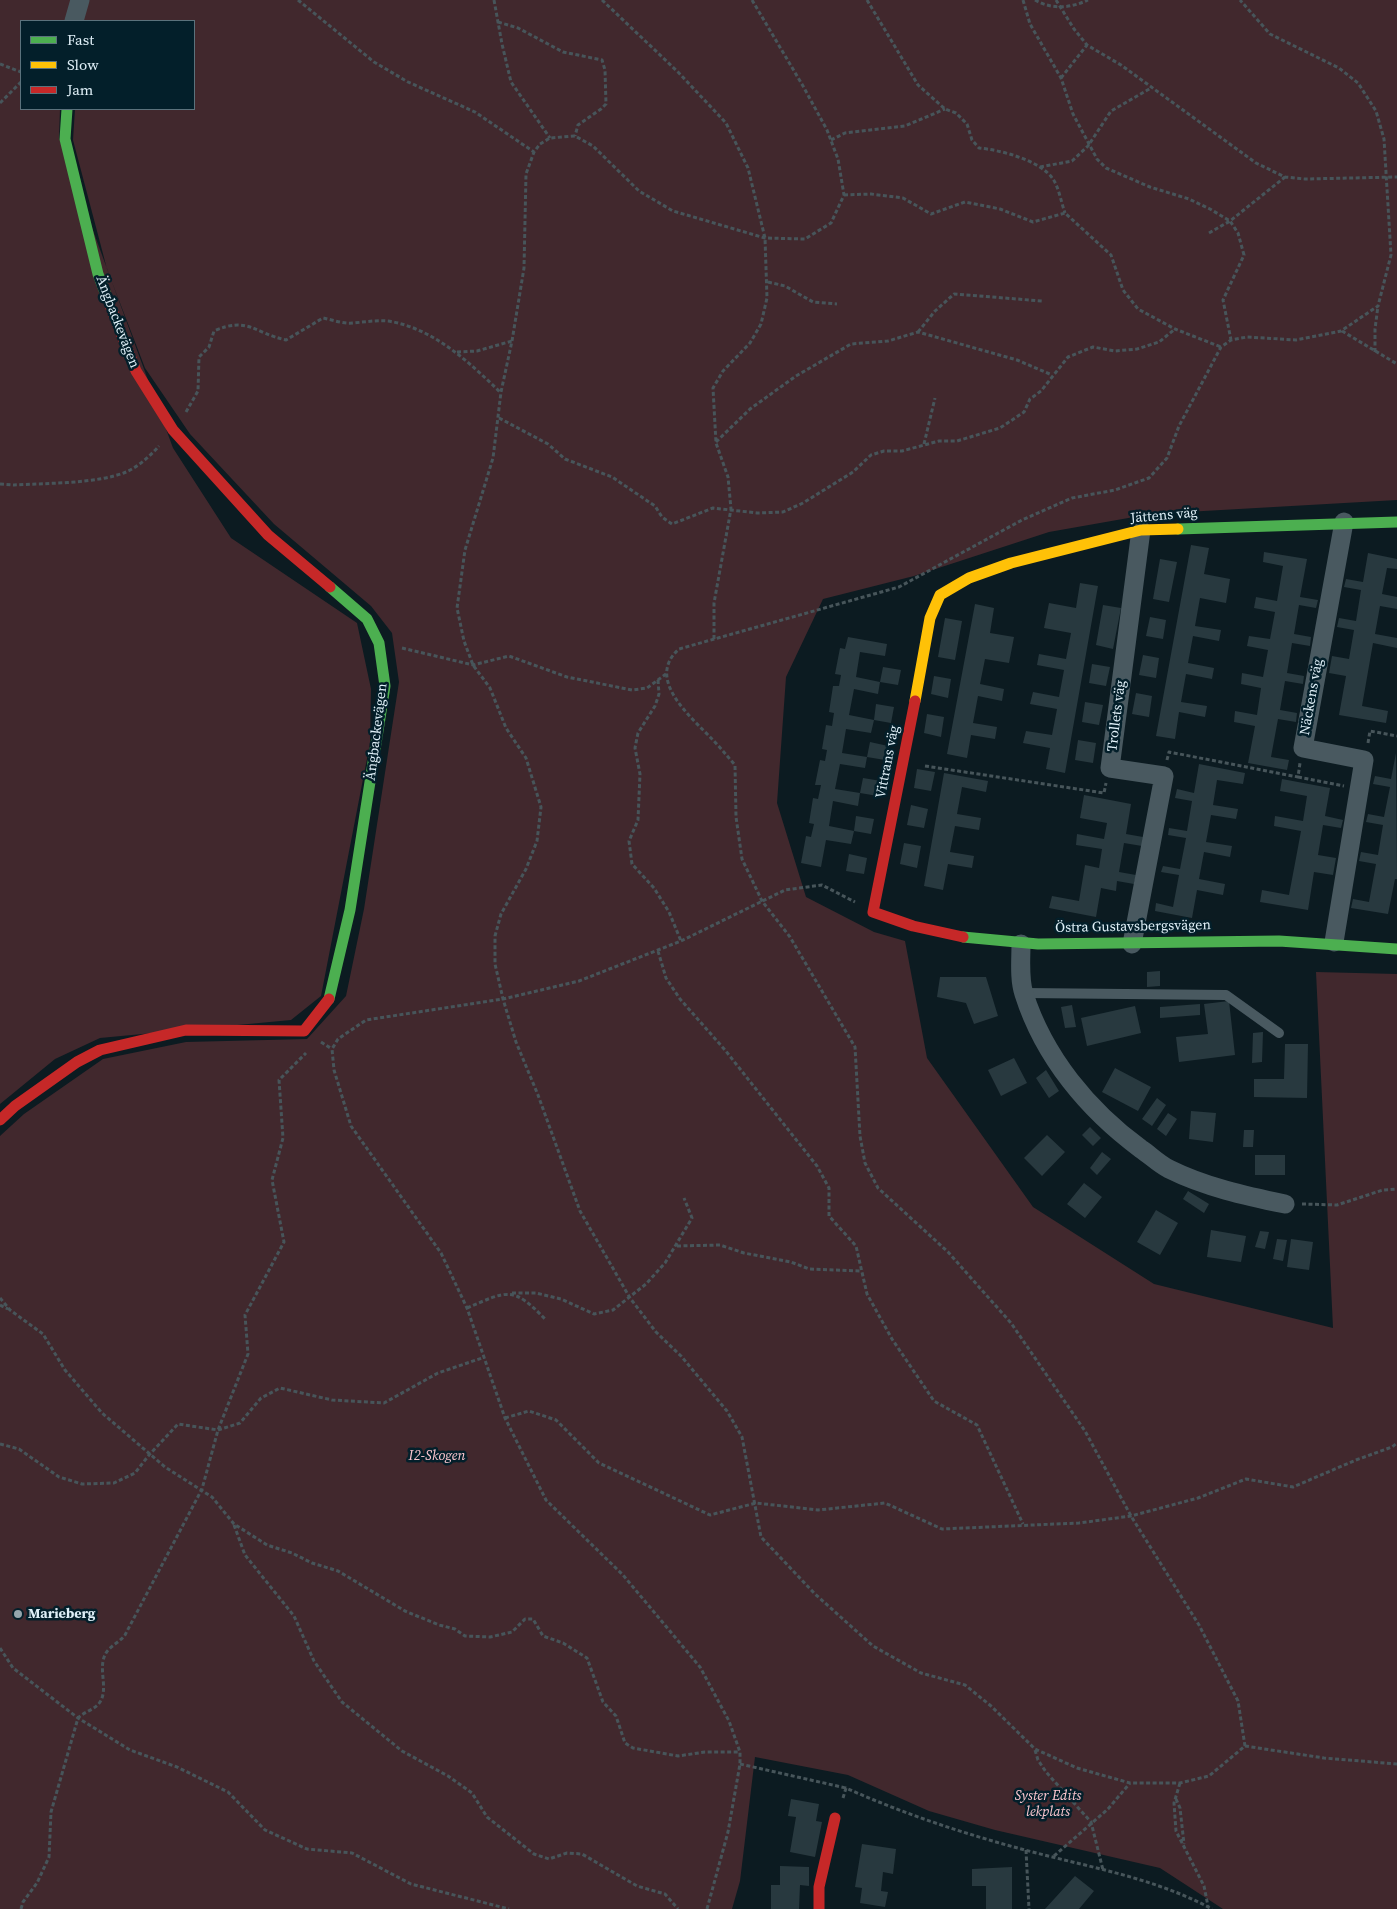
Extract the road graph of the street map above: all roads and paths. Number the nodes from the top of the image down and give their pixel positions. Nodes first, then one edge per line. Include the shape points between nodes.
1 (80, 0) edge
2 (298, 0) edge
3 (494, 0) edge
4 (602, 0) edge
5 (752, 0) edge
6 (867, 0) edge
7 (1023, 0) edge
8 (1035, 0) edge
9 (1056, 0) edge
10 (1088, 0) edge
11 (1240, 0) edge
12 (1060, 8) junction
13 (74, 20) edge
14 (498, 22) junction
15 (1087, 45) junction
16 (0, 64) edge
17 (20, 72) edge
18 (1061, 78) junction
19 (20, 83) edge
20 (1151, 88) junction
21 (0, 103) edge
22 (945, 109) junction
23 (67, 110) edge
24 (575, 136) junction
25 (550, 138) junction
26 (831, 141) junction
27 (1088, 146) junction
28 (534, 152) junction
29 (1040, 167) junction
30 (1285, 177) junction
31 (1387, 177) junction
32 (1397, 177) edge
33 (844, 194) junction
34 (1065, 213) junction
35 (1230, 221) junction
36 (1210, 233) dead end
37 (765, 238) junction
38 (768, 282) junction
39 (1042, 301) dead end
40 (836, 304) dead end
41 (1378, 306) junction
42 (1176, 329) junction
43 (1342, 331) junction
44 (918, 332) junction
45 (1231, 340) junction
46 (512, 341) junction
47 (1221, 347) junction
48 (457, 352) junction
49 (1375, 353) junction
50 (1397, 364) edge
51 (1052, 376) junction
52 (501, 392) junction
53 (935, 398) dead end
54 (499, 418) junction
55 (173, 430) junction
56 (716, 442) junction
57 (924, 444) junction
58 (0, 484) edge
59 (731, 509) junction
60 (1344, 522) junction
61 (1397, 522) edge
62 (1141, 530) junction
63 (930, 618) joint
64 (714, 640) junction
65 (379, 643) junction
66 (473, 665) junction
67 (666, 674) junction
68 (658, 680) junction
69 (1397, 736) edge
70 (1303, 748) junction
71 (1364, 760) junction
72 (904, 762) junction
73 (1110, 768) junction
74 (1164, 776) junction
75 (1298, 777) junction
76 (1360, 789) junction
77 (762, 900) junction
78 (873, 912) junction
79 (681, 941) junction
80 (1334, 942) junction
81 (1021, 944) junction
82 (1132, 944) junction
83 (1397, 949) edge
84 (658, 951) junction
85 (1024, 993) junction
86 (503, 999) junction
87 (1279, 1033) dead end
88 (319, 1040) dead end
89 (312, 1047) dead end
90 (332, 1049) junction
91 (0, 1120) edge
92 (1397, 1189) edge
93 (684, 1198) dead end
94 (1285, 1204) joint
95 (677, 1246) junction
96 (861, 1271) junction
97 (512, 1293) junction
98 (0, 1298) edge
99 (630, 1298) junction
100 (0, 1305) edge
101 (466, 1308) junction
102 (10, 1310) junction
103 (546, 1320) dead end
104 (485, 1357) junction
105 (505, 1418) junction
106 (218, 1430) junction
107 (1397, 1443) edge
108 (0, 1444) edge
109 (149, 1455) junction
110 (202, 1489) junction
111 (756, 1503) junction
112 (1131, 1516) junction
113 (234, 1524) junction
114 (1023, 1524) junction
115 (0, 1648) edge
116 (78, 1718) junction
117 (1245, 1746) junction
118 (1035, 1749) junction
119 (740, 1752) junction
120 (740, 1764) junction
121 (1397, 1764) edge
122 (1130, 1783) junction
123 (1180, 1783) junction
124 (846, 1788) junction
125 (1175, 1798) junction
126 (835, 1818) joint
127 (1092, 1822) junction
128 (1184, 1846) junction
129 (1026, 1850) junction
130 (1053, 1856) junction
131 (1103, 1870) junction
132 (1210, 1908) edge
133 (21, 1909) edge
134 (509, 1909) edge
135 (678, 1909) edge
136 (707, 1909) edge
137 (819, 1909) edge
138 (1029, 1909) edge

1 - 13 street
2 - 28 path via 374,62 408,82 475,112
3 - 14 path
4 - 37 path via 726,123 748,168
5 - 26 path
6 - 22 path via 918,85
7 - 18 path via 1030,24
8 - 12 path
9 - 12 path
10 - 12 path
11 - 31 path via 1270,34 1339,68 1358,82 1376,111 1384,139
12 - 15 path
14 - 24 path via 518,28 563,52 602,60 606,104 578,125
14 - 25 path via 511,82
15 - 18 path
15 - 20 path
16 - 17 path
18 - 27 path
19 - 21 path
20 - 27 path via 1111,111
20 - 30 path via 1256,163
22 - 26 path via 905,126 845,132
22 - 29 path via 956,113 967,124 978,148 1014,155
23 - 55 street, Ängbackevägen via 65,139 98,274 136,371
24 - 25 path
24 - 37 path via 593,146 639,191 674,211
25 - 28 path
26 - 33 path via 838,159
27 - 29 path via 1072,161
27 - 35 path via 1096,160 1106,168 1189,199
28 - 46 path via 526,174 524,268
29 - 34 path via 1053,179
30 - 31 path
30 - 35 path
31 - 32 path
31 - 41 path via 1391,255
33 - 34 path via 903,198 931,214 965,202 1000,209 1033,222
33 - 37 path via 831,223 805,240
34 - 42 path via 1111,255 1123,290 1138,309
35 - 36 path
35 - 45 path via 1238,233 1244,255 1223,300
37 - 38 path
38 - 40 path via 785,286 814,302
38 - 56 path via 761,324 750,343 723,371 713,388
39 - 44 path via 954,294 934,311
41 - 43 path
41 - 49 path
42 - 47 path
42 - 51 path via 1159,342 1137,349 1115,351 1093,347 1068,357
43 - 45 path via 1296,340 1247,337
43 - 49 path
44 - 51 path via 1017,360
44 - 56 path via 888,341 851,344 796,376 750,409
45 - 47 path
46 - 48 path via 477,351
46 - 52 path
47 - 64 path via 1179,426 1167,458 1149,478 1115,490 1072,498 1022,520 899,587
48 - 52 path
48 - 55 path via 412,329 388,322 364,320 354,323 323,318 286,340 247,325 230,324 214,331 209,347 199,357 198,391
49 - 50 path
51 - 57 path via 1042,391 1030,400 1024,412 1000,428 957,441
52 - 54 path
53 - 57 path
54 - 59 path via 548,444 565,459 612,477 655,506 672,524 712,508
54 - 66 path via 493,458 465,550 457,608
55 - 58 path via 150,456 126,472 102,478
55 - 65 street, Ängbackevägen via 268,535 367,619
56 - 59 path via 728,477
57 - 59 path via 871,455 853,472 782,512 757,514
59 - 64 path via 714,603
60 - 61 street, Jättens väg
60 - 62 street, Jättens väg
60 - 70 street, Näckens väg
62 - 63 street, Jättens väg via 1012,563 969,578 940,595
62 - 73 street, Trollets väg
63 - 72 street, Vittrans väg
64 - 67 path via 680,649 669,658
65 - 66 path
65 - 91 street, Ängbackevägen via 385,686 350,910 331,996 304,1031 186,1030 100,1050 77,1062
66 - 68 path via 509,656 567,678 632,690 647,688
66 - 86 path via 490,688 506,728 526,758 541,807 537,841 526,869 501,914 495,936 495,964
67 - 68 path
67 - 77 path via 679,706 735,765 736,817 742,859
68 - 79 path via 655,706 638,733 635,748 640,774 638,820 629,842 632,864 670,912
69 - 71 path via 1370,732
70 - 71 street, Näckens väg
70 - 75 path
71 - 76 street
72 - 73 path via 1104,793
72 - 78 street, Vittrans väg
73 - 74 street, Trollets väg
74 - 75 path via 1169,752
74 - 82 street
75 - 76 path
76 - 80 street
77 - 78 path via 785,890 822,885
77 - 79 path
77 - 112 path via 790,937 855,1047 860,1136 866,1163 878,1188 948,1252 1011,1323 1085,1431
78 - 81 street, Östra Gustavsbergsvägen via 903,925
79 - 84 path
80 - 82 street, Östra Gustavsbergsvägen via 1210,940
80 - 83 street, Östra Gustavsbergsvägen
81 - 82 street, Östra Gustavsbergsvägen
81 - 85 street
84 - 86 path via 579,981
84 - 96 path via 666,978 680,999 726,1050 817,1166 829,1188 829,1216 856,1246
85 - 87 lane via 1229,996
85 - 94 street via 1038,1030 1059,1066 1086,1102 1129,1140 1168,1168 1228,1191
86 - 90 path via 366,1020 338,1040
86 - 99 path via 580,1211
88 - 90 path
89 - 106 path via 279,1080 282,1138 272,1180 284,1242 245,1315 248,1354
90 - 101 path via 334,1070 351,1126 441,1253
92 - 94 path via 1383,1190 1337,1205
93 - 95 path via 692,1218
95 - 96 path via 720,1245 809,1269
95 - 99 path
96 - 114 path via 868,1294 888,1332 934,1401 977,1425
97 - 99 path via 536,1292 594,1314 613,1310
97 - 101 path via 496,1295
97 - 103 path via 528,1302
98 - 102 path
99 - 111 path via 656,1332 727,1410 742,1437
100 - 102 path
101 - 104 path
102 - 109 path via 43,1334 65,1370 102,1413
104 - 105 path
104 - 106 path via 438,1374 384,1403 332,1400 280,1388 260,1398 240,1423
105 - 111 path via 529,1411 556,1420 599,1464 710,1516
105 - 119 path via 546,1500 623,1574 700,1667 729,1720
106 - 109 path via 178,1424
106 - 110 path
107 - 112 path via 1293,1487 1246,1479 1198,1498
108 - 109 path via 18,1449 59,1477 82,1484 114,1483 135,1473
109 - 110 path
110 - 113 path
110 - 116 path via 125,1635 106,1651 101,1701 96,1708
111 - 114 path via 818,1510 885,1503 942,1529
111 - 118 path via 761,1537 815,1594 866,1640 921,1673 965,1686 991,1706
112 - 114 path via 1079,1523
112 - 117 path via 1199,1625 1238,1701
113 - 119 path via 267,1546 338,1571 405,1611 455,1629 465,1636 490,1638 512,1632 525,1619 533,1619 543,1636 563,1643 587,1658 604,1702 616,1716 625,1743 632,1748 678,1756
113 - 135 path via 245,1555 294,1616 314,1661 342,1702 402,1751 472,1793 487,1817 534,1854 549,1859 566,1853 582,1854 638,1886 665,1894
115 - 116 path via 13,1668
116 - 133 path via 51,1812 49,1857
116 - 134 path via 130,1750 177,1767 228,1792 265,1830 307,1849 352,1854 411,1884
117 - 121 path via 1324,1758
117 - 123 path via 1209,1776
118 - 122 path via 1077,1768
118 - 127 path via 1038,1760 1051,1778
119 - 120 path
120 - 124 path
120 - 136 path via 728,1832
122 - 123 path
122 - 127 path
123 - 125 path
124 - 126 path
124 - 129 path via 892,1808
125 - 128 path via 1180,1808
125 - 128 path via 1176,1831
126 - 137 street via 819,1888
127 - 130 path
127 - 131 path
128 - 132 path via 1204,1886
129 - 130 path
129 - 138 path
130 - 131 path
131 - 132 path via 1150,1882

